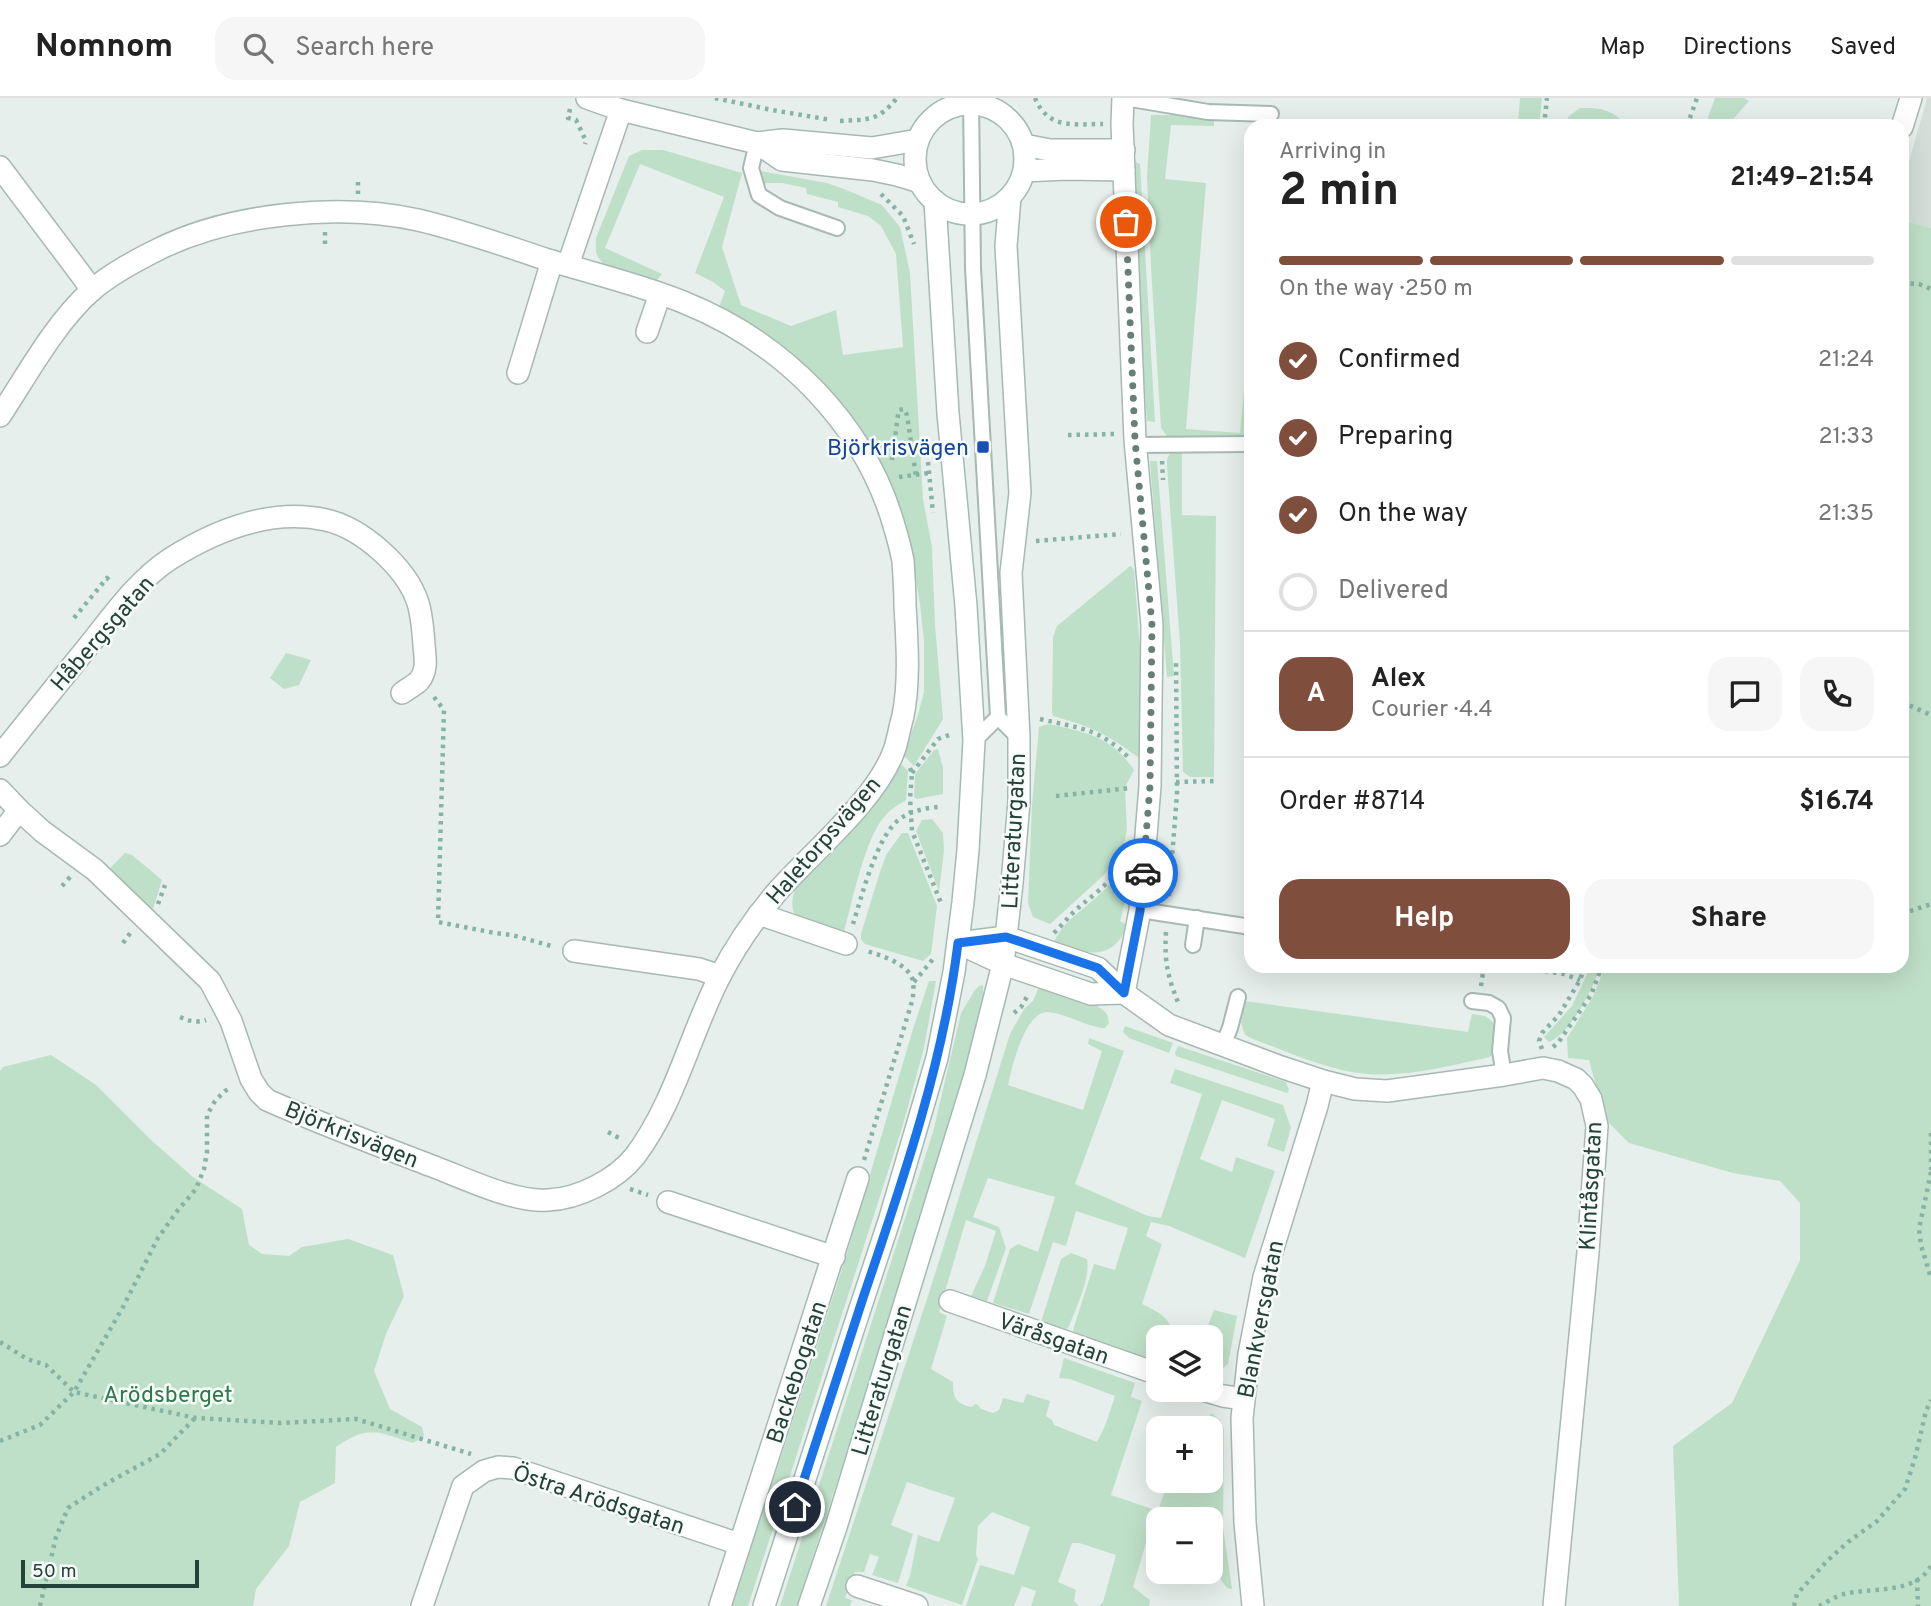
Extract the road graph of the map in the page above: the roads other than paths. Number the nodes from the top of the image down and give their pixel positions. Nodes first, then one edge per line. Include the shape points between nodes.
1 (587, 98) edge
2 (1007, 98) edge
3 (1124, 98) edge
4 (1911, 98) edge
5 (971, 101) edge
6 (934, 108) edge
7 (621, 110) junction
8 (1271, 114) dead end
9 (1904, 119) edge
10 (1009, 120) junction
11 (918, 140) junction
12 (757, 143) junction
13 (1024, 145) junction
14 (1124, 160) junction
15 (0, 167) edge
16 (1024, 171) junction
17 (920, 182) junction
18 (1010, 197) junction
19 (935, 201) junction
20 (972, 214) junction
21 (837, 228) dead end
22 (560, 263) junction
23 (91, 291) junction
24 (660, 294) junction
25 (646, 332) dead end
26 (518, 373) dead end
27 (0, 416) edge
28 (1135, 439) junction
29 (1244, 444) edge
30 (411, 687) road end
31 (998, 717) junction
32 (1019, 738) junction
33 (974, 741) junction
34 (0, 756) edge
35 (0, 790) edge
36 (19, 810) junction
37 (0, 835) edge
38 (1140, 911) junction
39 (759, 914) junction
40 (1197, 918) junction
41 (1244, 926) edge
42 (1006, 937) junction
43 (958, 943) junction
44 (846, 944) road end
45 (1193, 945) dead end
46 (574, 951) dead end
47 (1003, 964) junction
48 (720, 976) junction
49 (1124, 993) junction
50 (1238, 998) dead end
51 (1472, 1001) dead end
52 (1223, 1045) junction
53 (1504, 1075) junction
54 (1323, 1081) junction
55 (858, 1178) road end
56 (668, 1202) dead end
57 (834, 1257) junction
58 (950, 1301) dead end
59 (1146, 1370) edge
60 (1223, 1396) edge
61 (1244, 1399) junction
62 (739, 1545) junction
63 (857, 1586) dead end
64 (422, 1606) edge
65 (720, 1606) edge
66 (764, 1606) edge
67 (809, 1606) edge
68 (917, 1606) edge
69 (1253, 1606) edge
70 (1554, 1606) edge

1 - 7 street
2 - 10 street
3 - 8 lane via 1208,112
3 - 14 street
4 - 9 street
5 - 6 street
5 - 10 street
5 - 20 lane
6 - 11 street
7 - 12 street
7 - 22 street
10 - 13 street
11 - 12 street via 872,148 783,140
11 - 17 street via 915,161
12 - 17 street via 782,160 873,170
12 - 21 lane via 751,168 759,195 779,208
13 - 14 street
13 - 16 street, Litteraturgatan
14 - 16 street
14 - 28 street
15 - 23 street
16 - 18 street, Litteraturgatan
17 - 19 street
18 - 20 street via 992,209
18 - 32 street, Litteraturgatan via 1006,246 1020,493 1011,573
19 - 20 street via 950,210
19 - 33 street, Litteraturgatan
20 - 31 lane
22 - 23 street, Haletorpsvägen via 410,218 292,214 238,222 179,240
22 - 24 street, Haletorpsvägen
22 - 26 street
23 - 27 street, Haletorpsvägen via 62,323
24 - 25 street
24 - 39 street, Haletorpsvägen via 761,344 825,400 875,476 902,557 908,664 905,708 894,753 873,788
28 - 29 lane
28 - 38 street via 1152,625 1150,786
30 - 34 street, Håbergsgatan via 426,668 423,629 418,601 401,572 350,528 298,516 264,520 213,536 147,577
31 - 32 lane
31 - 33 lane
32 - 42 street, Litteraturgatan
33 - 43 street, Litteraturgatan
35 - 36 street, Björkrisvägen
36 - 37 street
36 - 48 street, Björkrisvägen via 95,870 210,981 231,1021 251,1079 267,1100 497,1191 554,1200 597,1186 625,1167 676,1081
38 - 40 lane
38 - 49 street
39 - 44 street
39 - 48 street, Björkrisvägen
40 - 41 lane
40 - 45 lane
42 - 43 street
42 - 47 street, Litteraturgatan
42 - 49 street, Klintåsgatan via 1098,968
43 - 47 street
43 - 66 street, Litteraturgatan via 934,1071
46 - 48 street
47 - 49 street via 1091,994
47 - 67 street, Litteraturgatan via 968,1100
49 - 52 street, Klintåsgatan via 1169,1025
50 - 52 lane
51 - 53 lane via 1489,1003 1503,1018 1500,1051
52 - 54 street, Klintåsgatan
53 - 54 street, Klintåsgatan via 1387,1091
53 - 70 street, Klintåsgatan via 1543,1068 1576,1079 1591,1099 1597,1126
54 - 61 street, Blankversgatan via 1264,1277
55 - 57 street, Backebogatan
56 - 57 street
57 - 62 street, Backebogatan
58 - 59 street, Väråsgatan
60 - 61 street
61 - 69 street, Blankversgatan via 1245,1523
62 - 64 street, Östra Arödsgatan via 513,1468 498,1467 463,1486
62 - 65 street, Backebogatan
63 - 68 street

